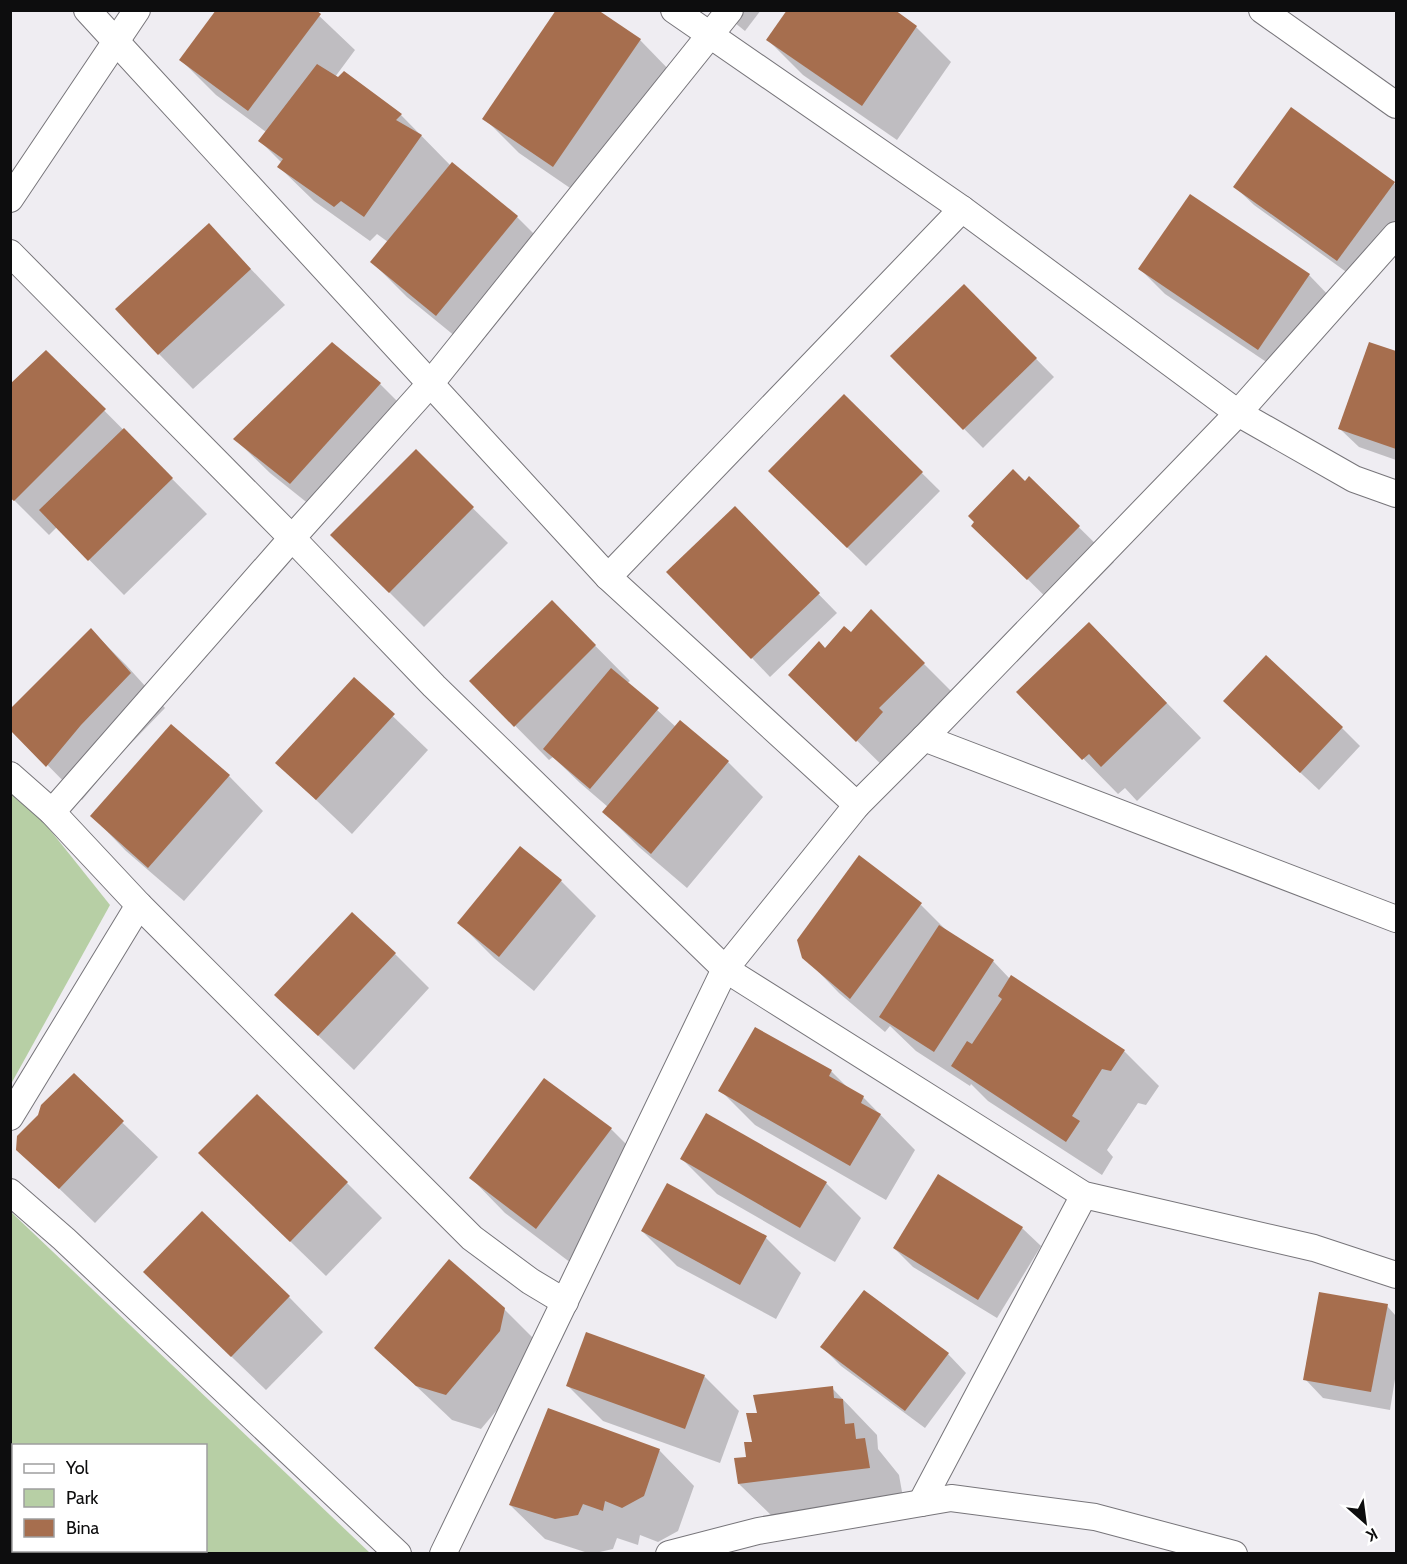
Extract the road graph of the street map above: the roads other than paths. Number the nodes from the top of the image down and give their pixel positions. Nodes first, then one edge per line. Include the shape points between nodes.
1 (87, 10) edge
2 (137, 10) edge
3 (674, 10) edge
4 (730, 10) edge
5 (1262, 10) edge
6 (709, 35) junction
7 (116, 40) junction
8 (1396, 105) edge
9 (10, 199) edge
10 (962, 209) junction
11 (1396, 235) edge
12 (10, 253) edge
13 (429, 384) junction
14 (1238, 413) junction
15 (1396, 494) edge
16 (292, 538) junction
17 (608, 578) junction
18 (924, 738) junction
19 (10, 775) edge
20 (857, 805) junction
21 (52, 812) junction
22 (139, 905) junction
23 (1396, 919) edge
24 (725, 969) junction
25 (10, 1117) edge
26 (10, 1192) edge
27 (1084, 1195) junction
28 (1396, 1275) edge
29 (565, 1302) junction
30 (921, 1503) junction
31 (398, 1554) edge
32 (443, 1554) edge
33 (669, 1554) edge
34 (1234, 1554) edge

1 - 7 street
2 - 7 street
3 - 6 street
4 - 6 street
5 - 8 street
6 - 10 street
6 - 13 street
7 - 9 street
7 - 13 street
10 - 14 street
10 - 17 street
11 - 14 street
12 - 16 street
13 - 16 street
13 - 17 street
14 - 15 street via 1354,479
14 - 18 street
16 - 21 street
16 - 24 street via 434,686
17 - 20 street
18 - 20 street
18 - 23 street
19 - 21 street
20 - 24 street
21 - 22 street
22 - 25 street
22 - 29 street via 472,1238
24 - 27 street
24 - 29 street
26 - 31 street
27 - 28 street via 1314,1248
27 - 30 street
29 - 32 street
30 - 33 street via 758,1531
30 - 34 street via 951,1498 1095,1517

